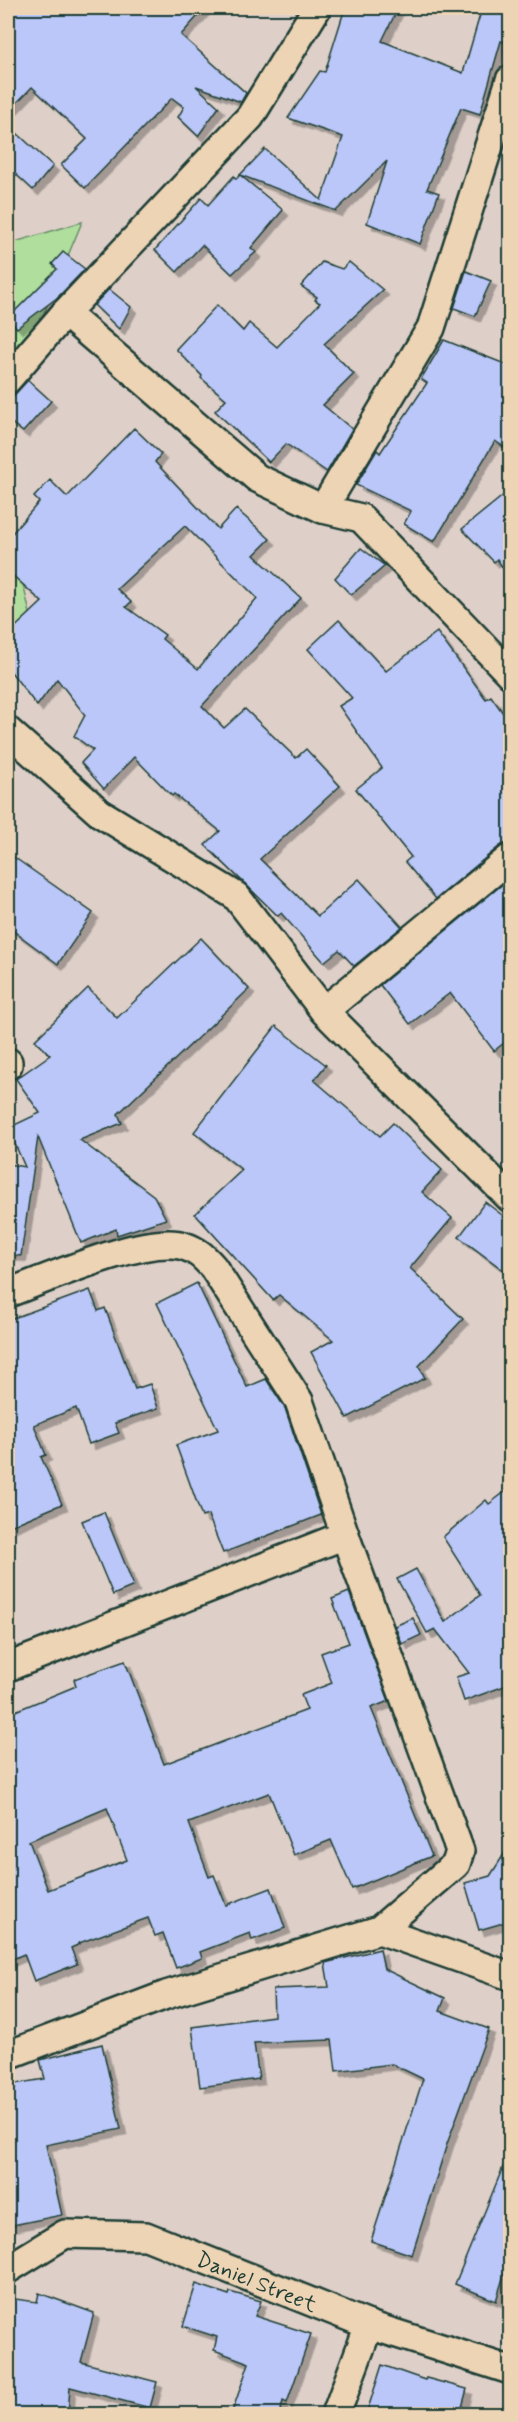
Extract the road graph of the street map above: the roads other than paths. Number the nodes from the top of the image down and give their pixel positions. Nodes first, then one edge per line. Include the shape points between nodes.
1 (317, 8) edge
2 (510, 80) edge
3 (66, 313) junction
4 (8, 379) edge
5 (323, 509) junction
6 (510, 674) edge
7 (8, 731) edge
8 (510, 858) edge
9 (324, 1011) junction
10 (510, 1198) edge
11 (8, 1293) edge
12 (345, 1535) junction
13 (8, 1667) edge
14 (379, 1930) junction
15 (510, 1976) edge
16 (8, 2055) edge
17 (8, 2269) edge
18 (369, 2325) junction
19 (510, 2370) edge
20 (336, 2415) edge

1 - 3 street via 250,117
2 - 5 street via 431,328
3 - 4 street
3 - 5 street via 257,478
5 - 6 street via 361,518
7 - 9 street via 100,813 236,896
8 - 9 street
9 - 10 street
11 - 12 street via 93,1262 159,1244 182,1245 199,1252 213,1267 299,1401
12 - 13 street
12 - 14 street via 460,1851 456,1864
14 - 15 street
14 - 16 street via 166,1995
17 - 18 street, Daniel Street via 65,2234 146,2236
18 - 19 street, Daniel Street
18 - 20 street

